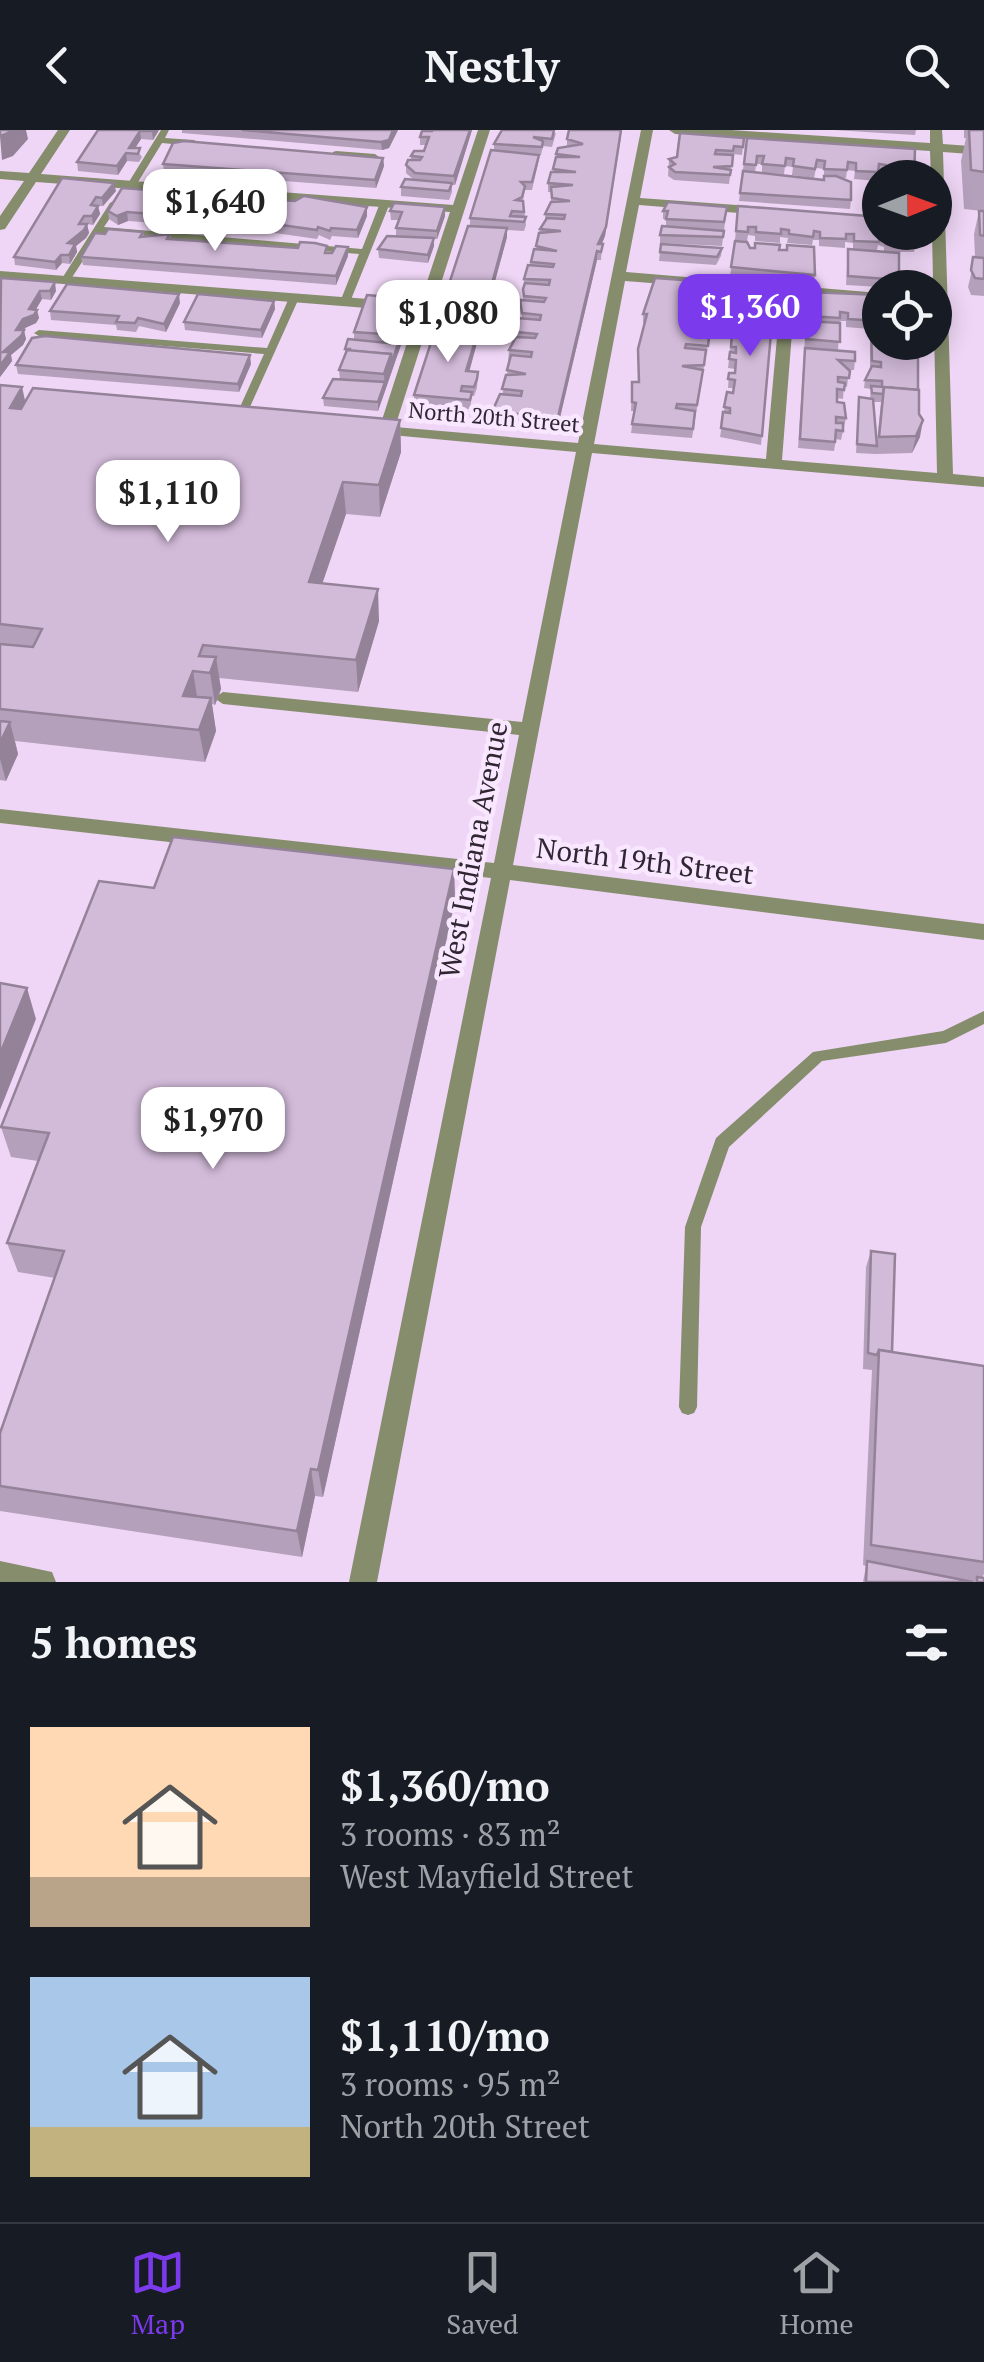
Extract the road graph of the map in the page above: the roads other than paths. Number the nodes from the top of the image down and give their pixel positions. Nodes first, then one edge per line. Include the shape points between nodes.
1 (64, 130) edge
2 (165, 130) edge
3 (484, 130) edge
4 (647, 130) edge
5 (675, 130) edge
6 (936, 130) edge
7 (158, 140) junction
8 (198, 144) edge
9 (936, 148) junction
10 (984, 151) edge
11 (316, 152) edge
12 (375, 157) edge
13 (936, 160) edge
14 (0, 175) edge
15 (32, 177) junction
16 (128, 184) junction
17 (632, 201) junction
18 (386, 204) junction
19 (459, 209) junction
20 (785, 212) edge
21 (0, 226) edge
22 (101, 230) junction
23 (366, 252) junction
24 (0, 275) edge
25 (618, 276) junction
26 (66, 280) junction
27 (788, 289) junction
28 (862, 295) edge
29 (294, 298) junction
30 (345, 302) junction
31 (426, 308) junction
32 (39, 333) edge
33 (270, 351) junction
34 (940, 360) edge
35 (222, 417) edge
36 (240, 418) junction
37 (258, 420) edge
38 (350, 428) edge
39 (386, 430) junction
40 (584, 447) junction
41 (774, 463) junction
42 (945, 478) junction
43 (984, 482) edge
44 (223, 698) dead end
45 (528, 729) junction
46 (0, 816) edge
47 (498, 871) junction
48 (984, 932) edge
49 (984, 1017) edge
50 (688, 1407) dead end
51 (0, 1575) edge
52 (42, 1582) edge
53 (363, 1582) edge

1 - 15 street
2 - 7 lane
3 - 19 street
4 - 17 street, West Indiana Avenue
5 - 9 street
6 - 9 street
7 - 8 lane
7 - 16 lane
9 - 10 street
9 - 13 street
11 - 12 lane
14 - 15 street
15 - 16 street
15 - 21 street
16 - 18 street
16 - 22 lane
17 - 20 street
17 - 25 street, West Indiana Avenue
18 - 19 street
18 - 23 lane
19 - 31 street
22 - 23 lane
22 - 26 lane
23 - 30 lane
24 - 26 street
25 - 27 street
25 - 40 street, West Indiana Avenue
26 - 29 street
27 - 28 street
27 - 41 street
29 - 30 street
29 - 33 lane
30 - 31 street
31 - 39 street
32 - 33 lane
33 - 36 lane
34 - 42 street
35 - 36 street
36 - 37 street
38 - 39 street, North 20th Street
39 - 40 street, North 20th Street
40 - 41 street, North 20th Street
40 - 45 street, West Indiana Avenue
41 - 42 street, North 20th Street
42 - 43 street, North 20th Street
44 - 45 street
45 - 47 street, West Indiana Avenue
46 - 47 street, North 19th Street
47 - 48 street, North 19th Street
47 - 53 street, West Indiana Avenue
49 - 50 lane via 946,1037 818,1056 722,1143 693,1226
51 - 52 street

